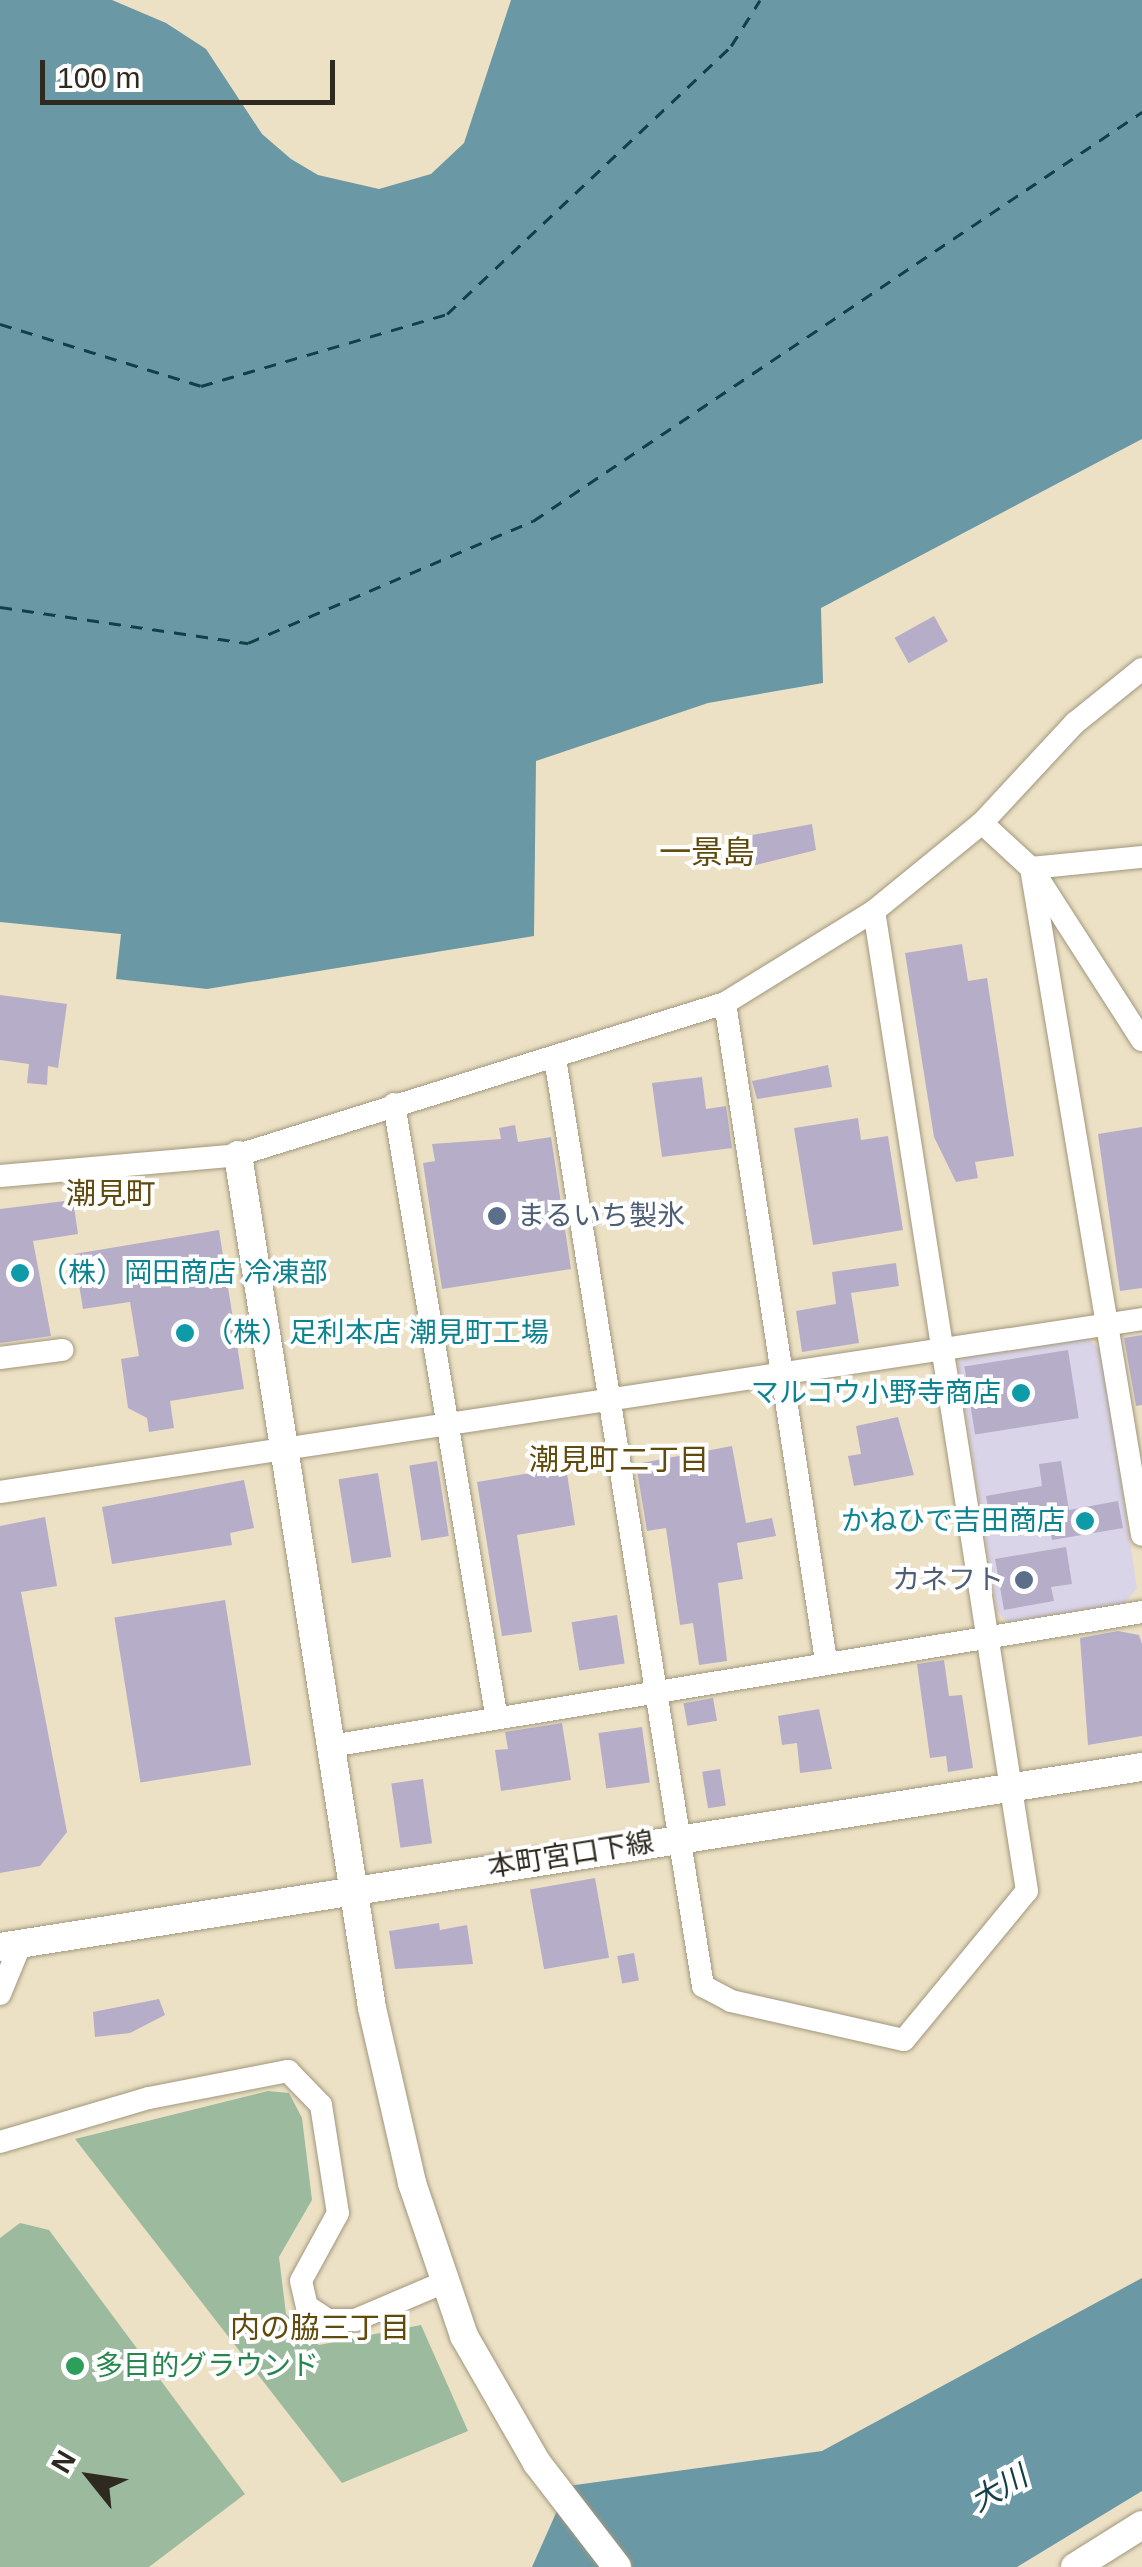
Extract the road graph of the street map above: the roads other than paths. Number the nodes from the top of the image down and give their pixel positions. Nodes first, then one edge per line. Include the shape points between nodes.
1 (1142, 669) edge
2 (982, 822) junction
3 (1142, 857) edge
4 (1031, 868) junction
5 (874, 911) junction
6 (725, 1002) junction
7 (1142, 1040) edge
8 (555, 1058) junction
9 (394, 1104) junction
10 (238, 1155) junction
11 (0, 1176) edge
12 (1142, 1318) edge
13 (1107, 1326) junction
14 (942, 1349) junction
15 (62, 1350) dead end
16 (0, 1358) edge
17 (784, 1373) junction
18 (614, 1400) junction
19 (452, 1424) junction
20 (285, 1454) junction
21 (0, 1492) edge
22 (1142, 1535) edge
23 (1142, 1612) edge
24 (987, 1637) junction
25 (826, 1661) junction
26 (657, 1688) junction
27 (496, 1714) junction
28 (332, 1746) junction
29 (1142, 1767) edge
30 (1012, 1792) junction
31 (680, 1838) junction
32 (355, 1890) junction
33 (11, 1945) edge
34 (0, 1994) edge
35 (0, 2142) edge
36 (447, 2280) junction
37 (1142, 2525) edge
38 (617, 2567) edge
39 (1075, 2567) edge

1 - 2 street via 1074,724
2 - 4 street
2 - 5 street
3 - 4 street
4 - 7 street
4 - 13 street
5 - 6 street
5 - 14 street
6 - 8 street
6 - 17 street
8 - 9 street
8 - 18 street
9 - 10 street
9 - 19 street
10 - 11 street
10 - 20 street
12 - 13 street
13 - 14 street
13 - 22 street
14 - 17 street
14 - 24 street
15 - 16 street
17 - 18 street
17 - 25 street
18 - 19 street
18 - 26 street
19 - 20 street
19 - 27 street
20 - 21 street
20 - 28 street
23 - 24 street
24 - 25 street
24 - 30 street
25 - 26 street
26 - 27 street
26 - 31 street
27 - 28 street
28 - 32 street
29 - 30 street, 本町宮口下線
30 - 31 street, 本町宮口下線
30 - 31 street via 1027,1891 904,2040 730,2001 702,1986
31 - 32 street, 本町宮口下線
32 - 33 street, 本町宮口下線
32 - 36 street via 412,2183
33 - 34 street
35 - 36 street via 149,2098 288,2071 321,2105 338,2213 301,2281 307,2306 328,2320 355,2320
36 - 38 street via 464,2336 538,2463
37 - 39 street

